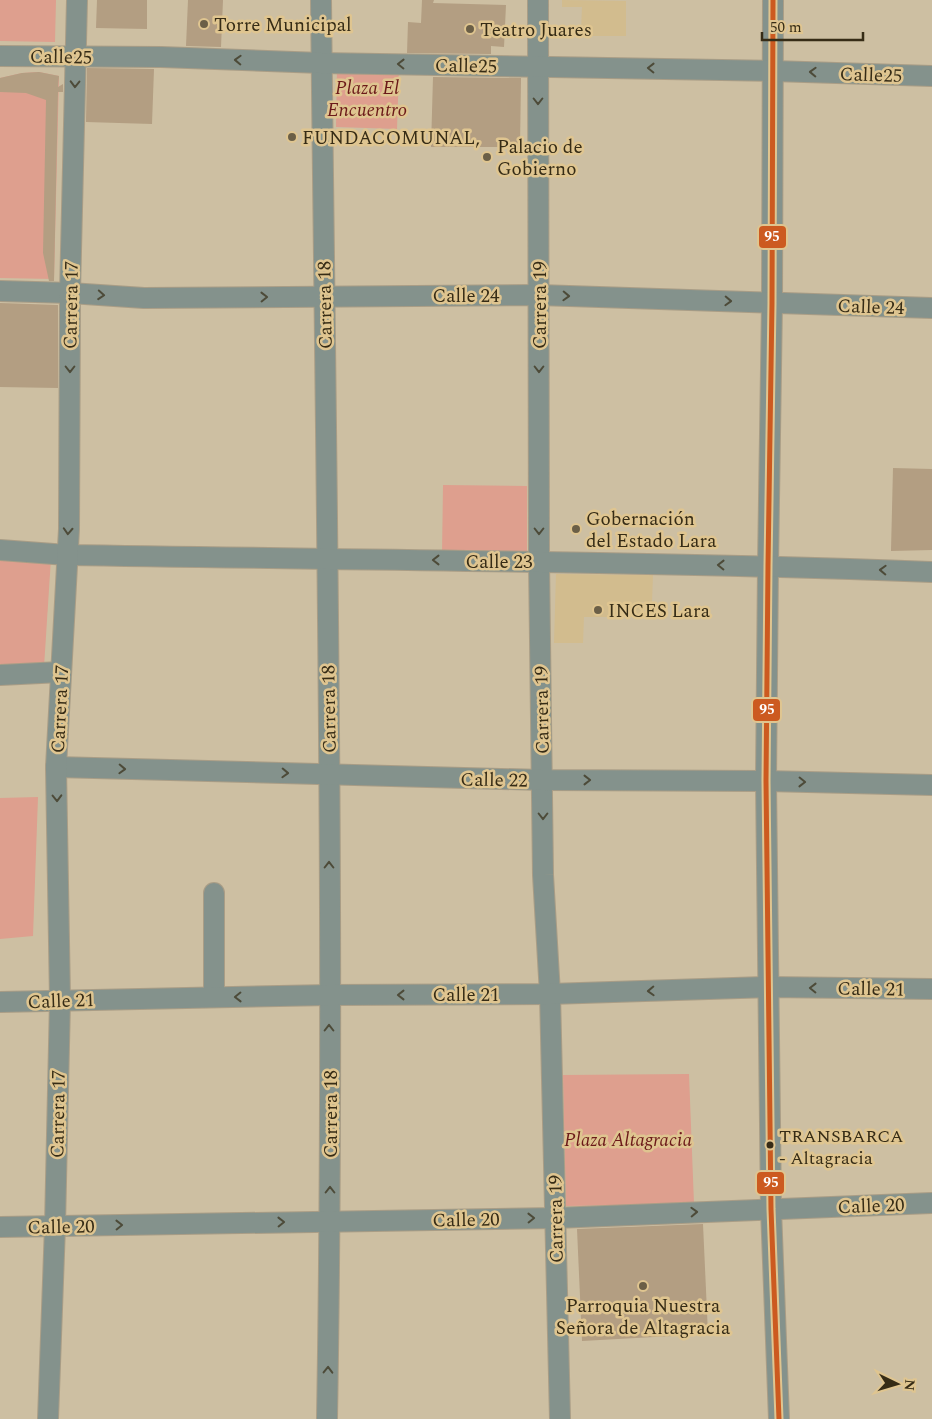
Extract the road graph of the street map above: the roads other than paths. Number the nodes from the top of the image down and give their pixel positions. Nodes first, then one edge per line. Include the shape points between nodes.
1 (77, 0) edge
2 (321, 0) edge
3 (538, 0) edge
4 (773, 0) edge
5 (0, 56) edge
6 (76, 56) junction
7 (321, 63) junction
8 (537, 66) junction
9 (773, 71) junction
10 (932, 76) edge
11 (0, 291) edge
12 (70, 293) junction
13 (539, 295) junction
14 (324, 296) junction
15 (772, 303) junction
16 (932, 308) edge
17 (0, 550) edge
18 (67, 555) junction
19 (327, 559) junction
20 (539, 561) junction
21 (768, 566) junction
22 (932, 572) edge
23 (61, 672) junction
24 (0, 675) edge
25 (56, 767) junction
26 (329, 775) junction
27 (542, 780) junction
28 (766, 781) junction
29 (932, 785) edge
30 (214, 892) dead end
31 (768, 987) junction
32 (932, 989) edge
33 (550, 994) junction
34 (329, 995) junction
35 (214, 997) junction
36 (60, 1000) junction
37 (0, 1002) edge
38 (932, 1203) edge
39 (772, 1209) junction
40 (555, 1218) junction
41 (330, 1221) junction
42 (55, 1226) junction
43 (0, 1227) edge
44 (48, 1419) edge
45 (327, 1419) edge
46 (560, 1419) edge
47 (779, 1419) edge

1 - 6 street, Carrera 17
2 - 7 street, Carrera 18
3 - 8 street, Carrera 19
4 - 9 street
5 - 6 street, Calle25
7 -> 6 street, Calle25
6 -> 12 street, Carrera 17
8 -> 7 street, Calle25
7 - 14 street, Carrera 18
9 -> 8 street, Calle25
8 -> 13 street, Carrera 19
10 -> 9 street, Calle25
9 - 15 street
11 - 12 street, Calle 24
12 -> 14 street, Calle 24 via 144,298
12 -> 18 street, Carrera 17
13 - 14 street, Calle 24
13 -> 15 street, Calle 24
13 -> 20 street, Carrera 19
14 - 19 street, Carrera 18
15 - 16 street, Calle 24
15 - 21 street
17 - 18 street, Calle 23
18 - 19 street, Calle 23
18 - 23 street, Carrera 17
20 -> 19 street, Calle 23
19 - 26 street, Carrera 18
21 -> 20 street, Calle 23
20 - 27 street, Carrera 19
22 -> 21 street, Calle 23
21 - 28 street
23 - 24 street
23 - 25 street, Carrera 17
25 -> 26 street, Calle 22
25 -> 36 street, Carrera 17
26 - 27 street, Calle 22
34 -> 26 street, Carrera 18
27 -> 28 street, Calle 22
27 -> 33 street, Carrera 19 via 543,875
28 -> 29 street, Calle 22
28 - 31 street
30 - 35 street
32 -> 31 street, Calle 21
31 -> 33 street, Calle 21
31 - 39 street
33 -> 34 street, Calle 21
33 - 40 street, Carrera 19
34 -> 35 street, Calle 21
41 -> 34 street, Carrera 18
35 - 36 street, Calle 21
36 - 37 street, Calle 21
36 - 42 street, Carrera 17
38 - 39 street, Calle 20
40 -> 39 street, Calle 20
39 - 47 street
41 -> 40 street, Calle 20
40 - 46 street, Carrera 19
42 -> 41 street, Calle 20
45 -> 41 street, Carrera 18
42 - 43 street, Calle 20
42 - 44 street, Carrera 17

